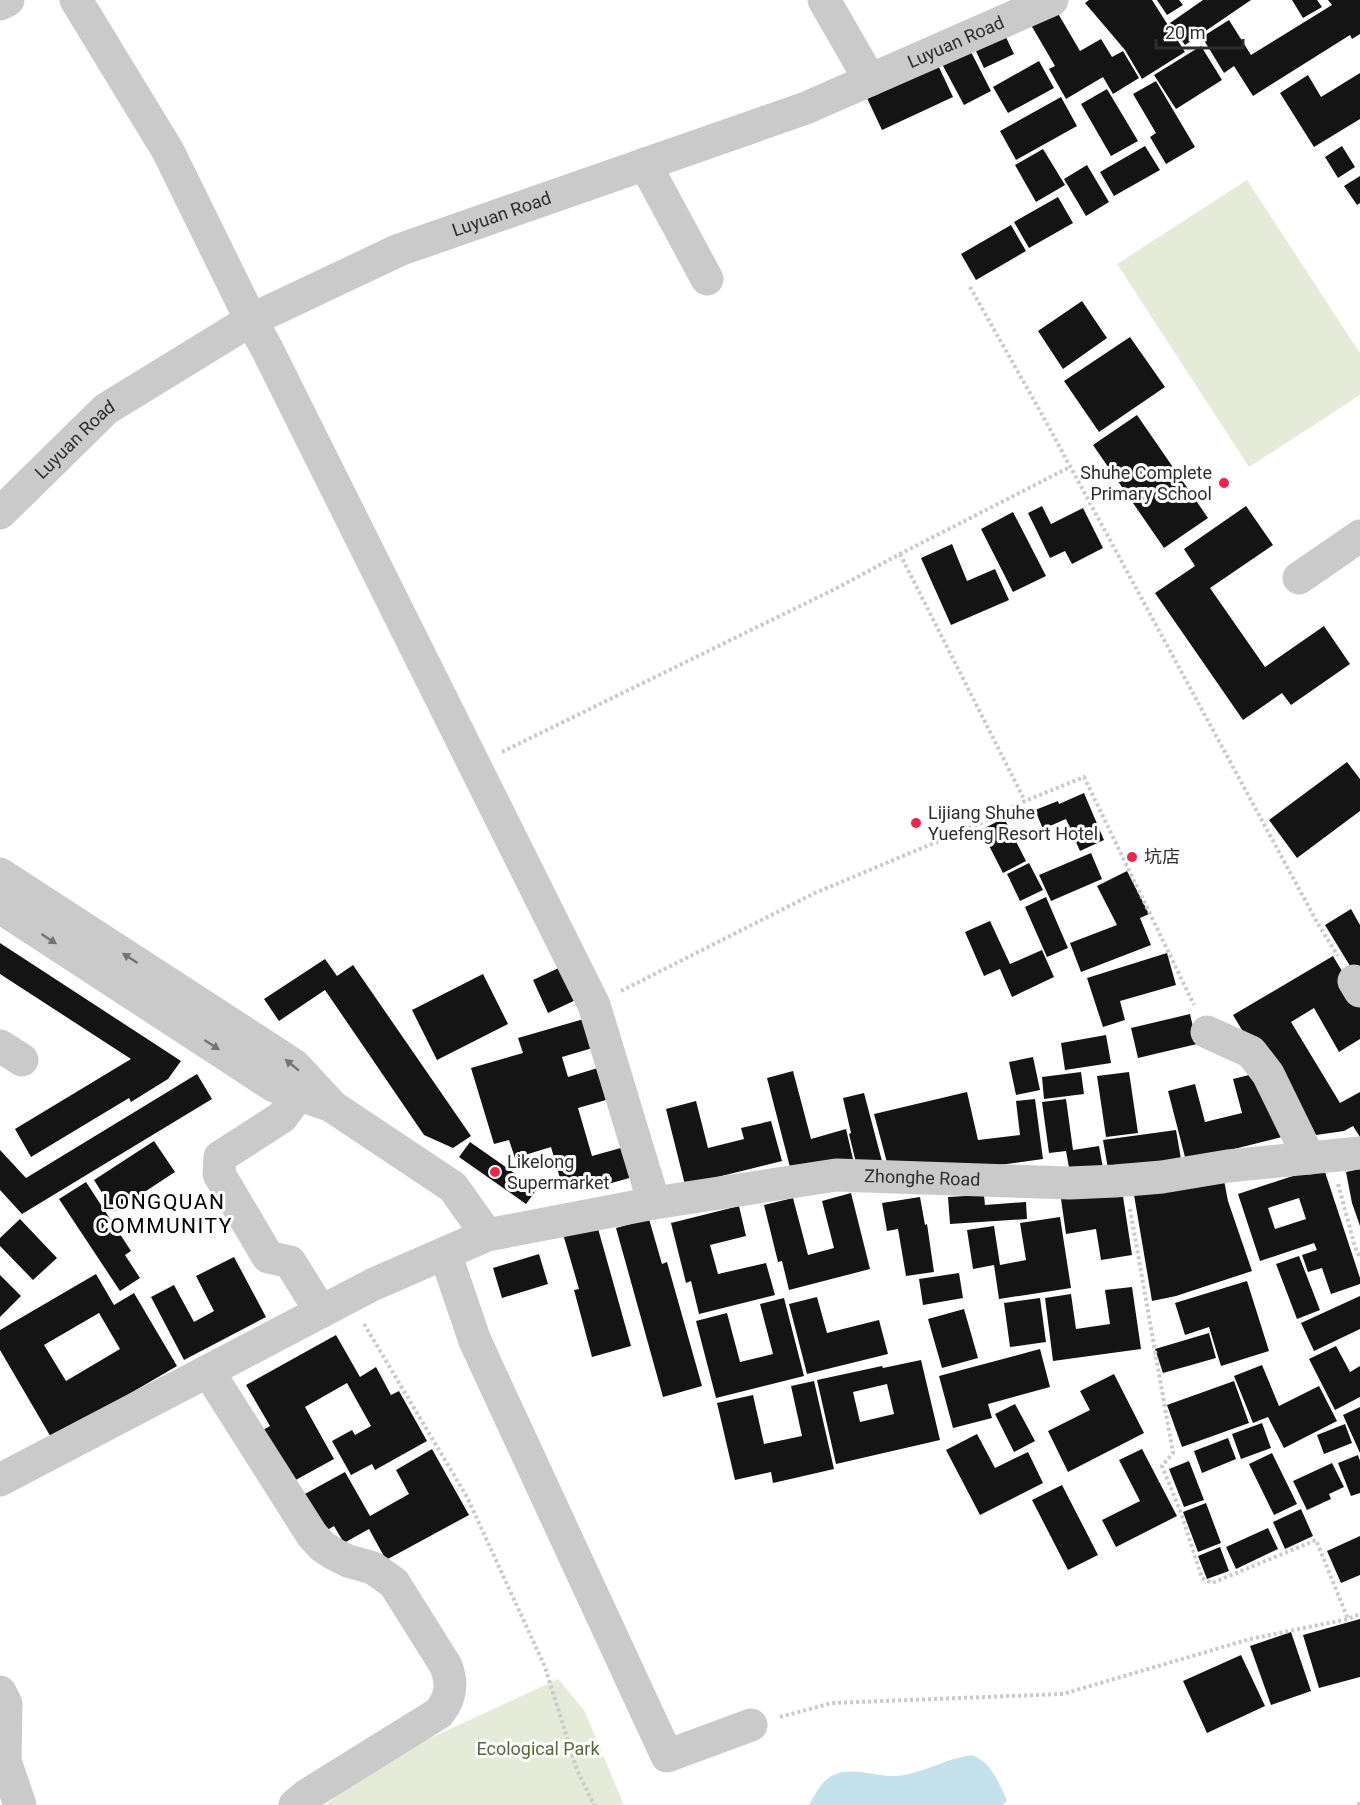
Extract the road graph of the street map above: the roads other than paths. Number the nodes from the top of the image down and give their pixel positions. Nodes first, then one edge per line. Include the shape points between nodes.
1 (8, 0) edge
2 (76, 0) edge
3 (824, 0) edge
4 (1052, 0) edge
5 (0, 4) edge
6 (870, 80) junction
7 (645, 164) junction
8 (707, 279) dead end
9 (250, 320) junction
10 (0, 513) edge
11 (1360, 536) edge
12 (1299, 578) dead end
13 (0, 874) edge
14 (0, 907) edge
15 (1207, 1032) road end
16 (298, 1094) junction
17 (333, 1107) junction
18 (1333, 1156) edge
19 (654, 1203) junction
20 (487, 1235) junction
21 (445, 1253) junction
22 (335, 1305) junction
23 (208, 1371) junction
24 (0, 1480) edge
25 (0, 1692) edge
26 (751, 1725) road end
27 (3, 1727) edge
28 (20, 1805) edge
29 (295, 1805) edge

1 - 5 street
2 - 9 street via 168,152
3 - 6 street
4 - 6 street, Luyuan Road
6 - 7 street, Luyuan Road via 806,108
7 - 8 street
7 - 9 street, Luyuan Road via 399,249
9 - 10 street, Luyuan Road via 105,409
9 - 19 street via 594,1005
11 - 12 street
17 -> 13 street via 294,1065
14 -> 16 street via 274,1086
15 - 18 street via 1251,1052
16 - 17 street
16 - 22 street via 282,1117 220,1157 219,1174 268,1257 290,1262
17 - 20 street via 453,1187
18 - 19 street, Zhonghe Road via 1162,1177 1070,1183 836,1175
19 - 20 street, Zhonghe Road
20 - 21 street, Zhonghe Road
21 - 22 street, Zhonghe Road
21 - 26 street via 475,1341 667,1756
22 - 23 street, Zhonghe Road
23 - 24 street, Zhonghe Road
23 - 29 street via 312,1535 334,1554 373,1568 394,1583 450,1675 450,1694 439,1713
25 - 27 street via 6,1704
27 - 28 street via 5,1761

